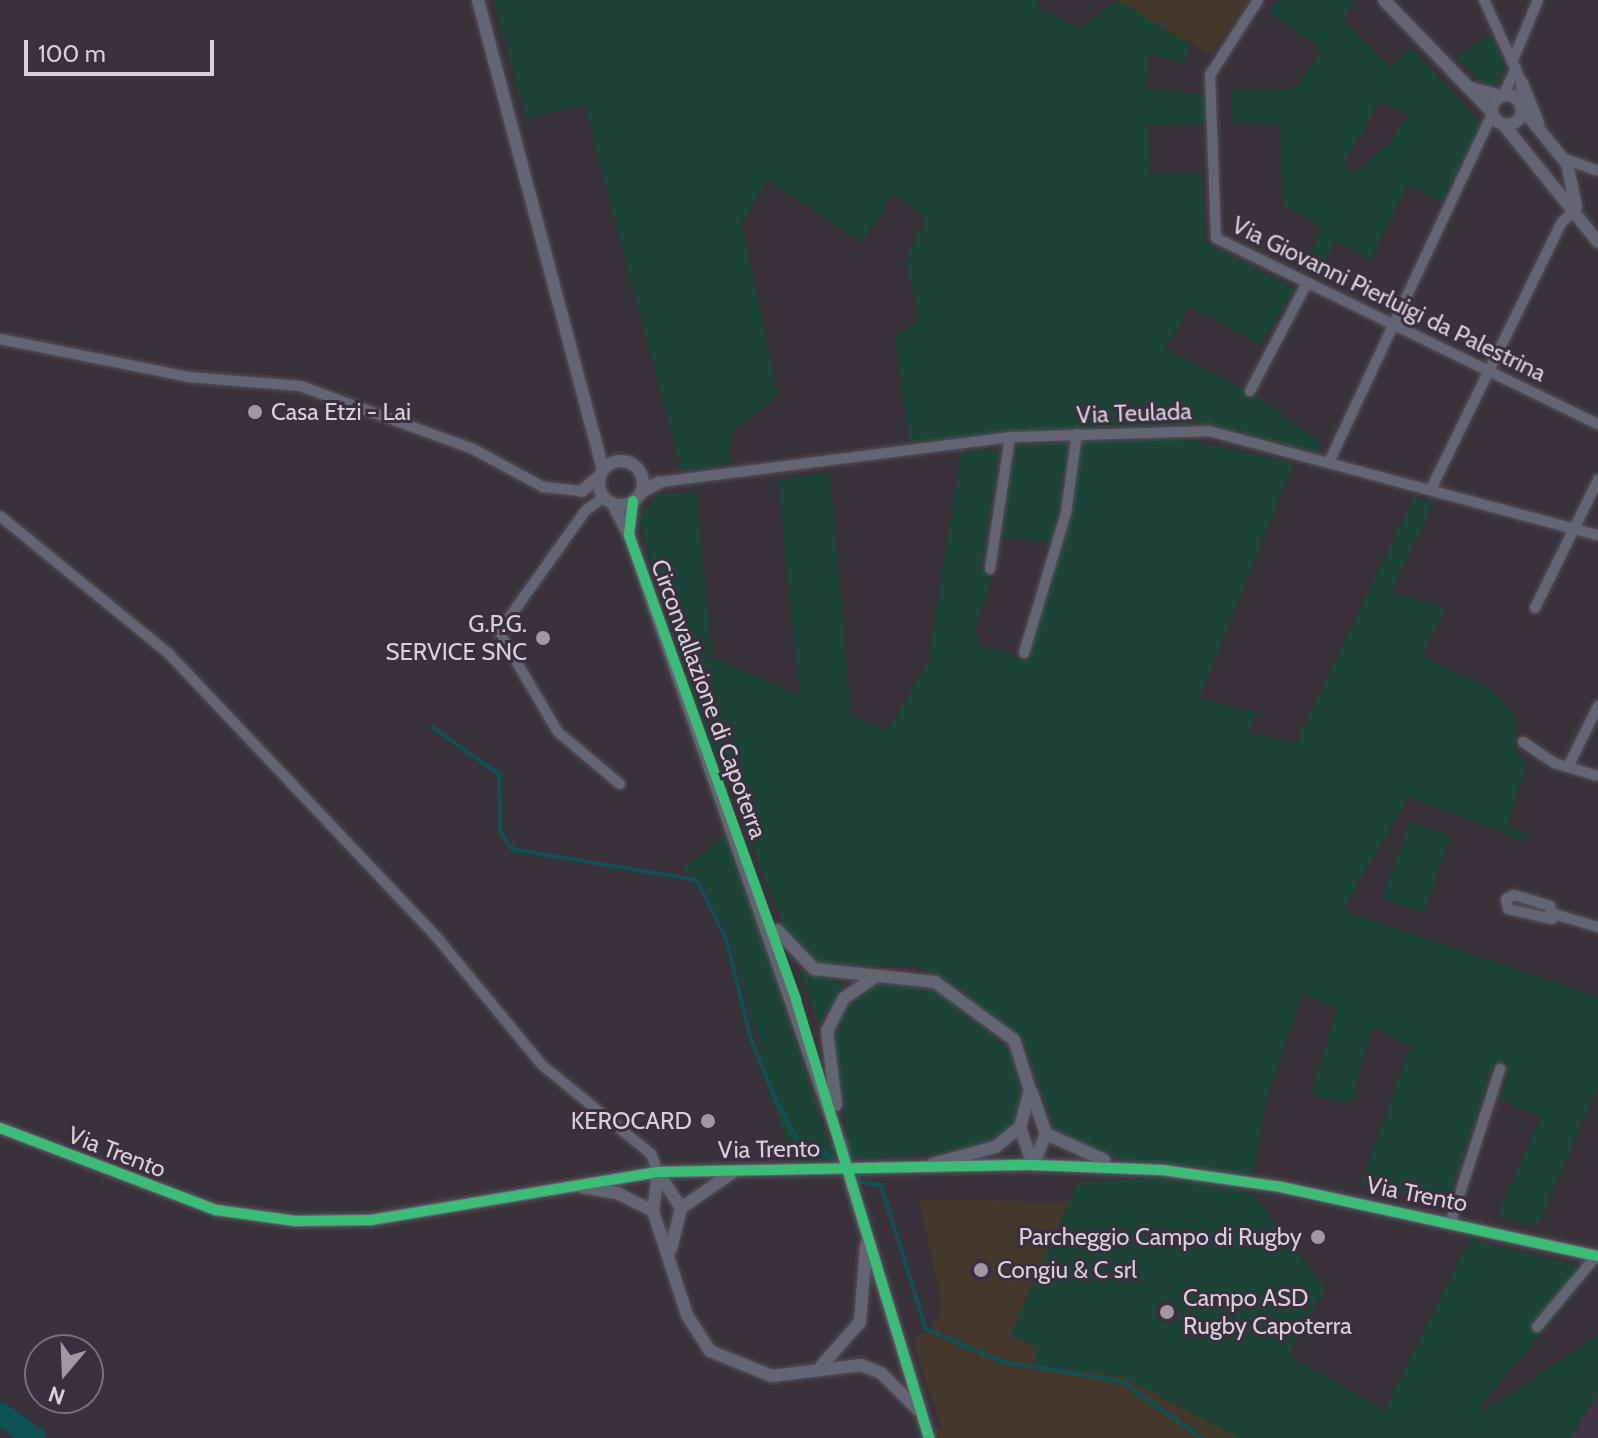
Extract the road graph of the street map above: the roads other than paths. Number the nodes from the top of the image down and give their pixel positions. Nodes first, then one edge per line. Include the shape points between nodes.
1 (478, 0) edge
2 (1258, 0) edge
3 (1384, 0) edge
4 (1484, 0) edge
5 (1538, 0) edge
6 (1515, 64) junction
7 (1522, 83) junction
8 (1467, 87) junction
9 (1502, 96) junction
10 (1521, 105) junction
11 (1497, 119) junction
12 (1541, 134) junction
13 (1560, 157) junction
14 (1598, 171) edge
15 (1568, 178) junction
16 (1553, 184) junction
17 (1576, 209) junction
18 (1598, 242) edge
19 (1307, 283) junction
20 (1391, 324) junction
21 (0, 339) edge
22 (1489, 371) junction
23 (1250, 391) dead end
24 (1598, 424) edge
25 (1077, 434) junction
26 (1010, 437) junction
27 (601, 443) junction
28 (622, 460) junction
29 (1330, 460) junction
30 (601, 472) junction
31 (641, 473) junction
32 (1598, 480) edge
33 (660, 482) junction
34 (1431, 489) junction
35 (582, 491) junction
36 (637, 497) junction
37 (606, 498) junction
38 (0, 516) edge
39 (1573, 531) junction
40 (629, 535) junction
41 (1598, 535) edge
42 (990, 569) dead end
43 (1535, 608) dead end
44 (1024, 653) dead end
45 (1598, 706) edge
46 (1523, 742) dead end
47 (1568, 767) junction
48 (1598, 776) edge
49 (620, 784) dead end
50 (754, 882) junction
51 (1554, 914) dead end
52 (1598, 927) edge
53 (880, 975) junction
54 (1500, 1069) dead end
55 (1030, 1090) junction
56 (835, 1120) junction
57 (1020, 1127) junction
58 (0, 1128) edge
59 (1046, 1134) junction
60 (1033, 1165) junction
61 (920, 1168) junction
62 (1139, 1168) junction
63 (741, 1169) junction
64 (658, 1172) junction
65 (571, 1185) junction
66 (681, 1208) junction
67 (653, 1211) junction
68 (1451, 1221) junction
69 (867, 1242) junction
70 (671, 1249) junction
71 (1597, 1256) edge
72 (1537, 1327) dead end
73 (815, 1369) junction
74 (918, 1410) junction
75 (929, 1438) edge

1 - 27 street
2 - 19 street, Via Giovanni Pierluigi da Palestrina via 1210,75 1214,235
3 - 8 street
4 - 6 street
5 - 6 street
6 - 7 street
6 - 9 street
7 - 10 street
7 - 12 street
8 - 9 street
8 - 11 street
9 - 10 street
9 - 11 street
10 - 11 street via 1517,120
10 - 12 street
11 - 16 street
11 - 20 street via 1482,137
12 - 13 street
13 - 14 street
13 - 15 street
15 - 16 street
15 - 17 street
16 - 17 street
17 - 18 street
17 - 22 street via 1562,222
19 - 20 street, Via Giovanni Pierluigi da Palestrina
19 - 23 street
20 - 22 street, Via Giovanni Pierluigi da Palestrina
20 - 29 street
21 - 35 street via 188,377 300,386 473,449 543,487
22 - 24 street, Via Giovanni Pierluigi da Palestrina
22 - 34 street
25 - 26 street, Via Teulada
25 - 29 street, Via Teulada via 1209,431
25 - 44 street via 1066,513
26 - 33 street, Via Teulada
26 - 42 street
27 - 28 street
27 - 30 street
28 - 30 street
28 - 31 street
29 - 34 street, Via Teulada
30 - 35 street
30 - 37 street
31 - 33 street
31 - 36 street
32 - 39 street
33 - 36 street
34 - 39 street, Via Teulada
35 - 37 street
36 - 37 street
36 - 40 street
37 - 40 street, Circonvallazione di Capoterra
37 - 49 street via 586,510 499,632 558,732
38 - 64 street via 169,654 439,940 542,1065 651,1154
39 - 41 street, Via Teulada
39 - 43 street
40 - 50 street, Circonvallazione di Capoterra
45 - 47 street
46 - 47 street
47 - 48 street
50 - 53 street via 798,958 833,974
50 - 56 street, Circonvallazione di Capoterra
51 - 52 street
53 - 55 street via 935,982 1004,1029 1022,1053
53 - 56 street via 844,998 827,1031
54 - 68 street
55 - 57 street
55 - 59 street
56 - 69 street, Circonvallazione di Capoterra, bridge
57 - 60 street
57 - 61 street via 995,1147
58 - 65 street, Via Trento via 216,1210 295,1221 371,1220
59 - 60 street
59 - 62 street via 1087,1158
60 - 61 street, Via Trento
60 - 62 street, Via Trento
61 - 63 street, Via Trento
62 - 68 street, Via Trento
63 - 64 street, Via Trento
63 - 66 street
64 - 65 street, Via Trento
64 - 66 street
64 - 67 street
65 - 67 street via 617,1193
66 - 70 street
67 - 70 street
68 - 71 street, Via Trento
69 - 73 street via 860,1322
69 - 74 street
70 - 73 street via 687,1315 710,1351 760,1374
71 - 72 street
73 - 74 street via 861,1365 881,1373
74 - 75 street

